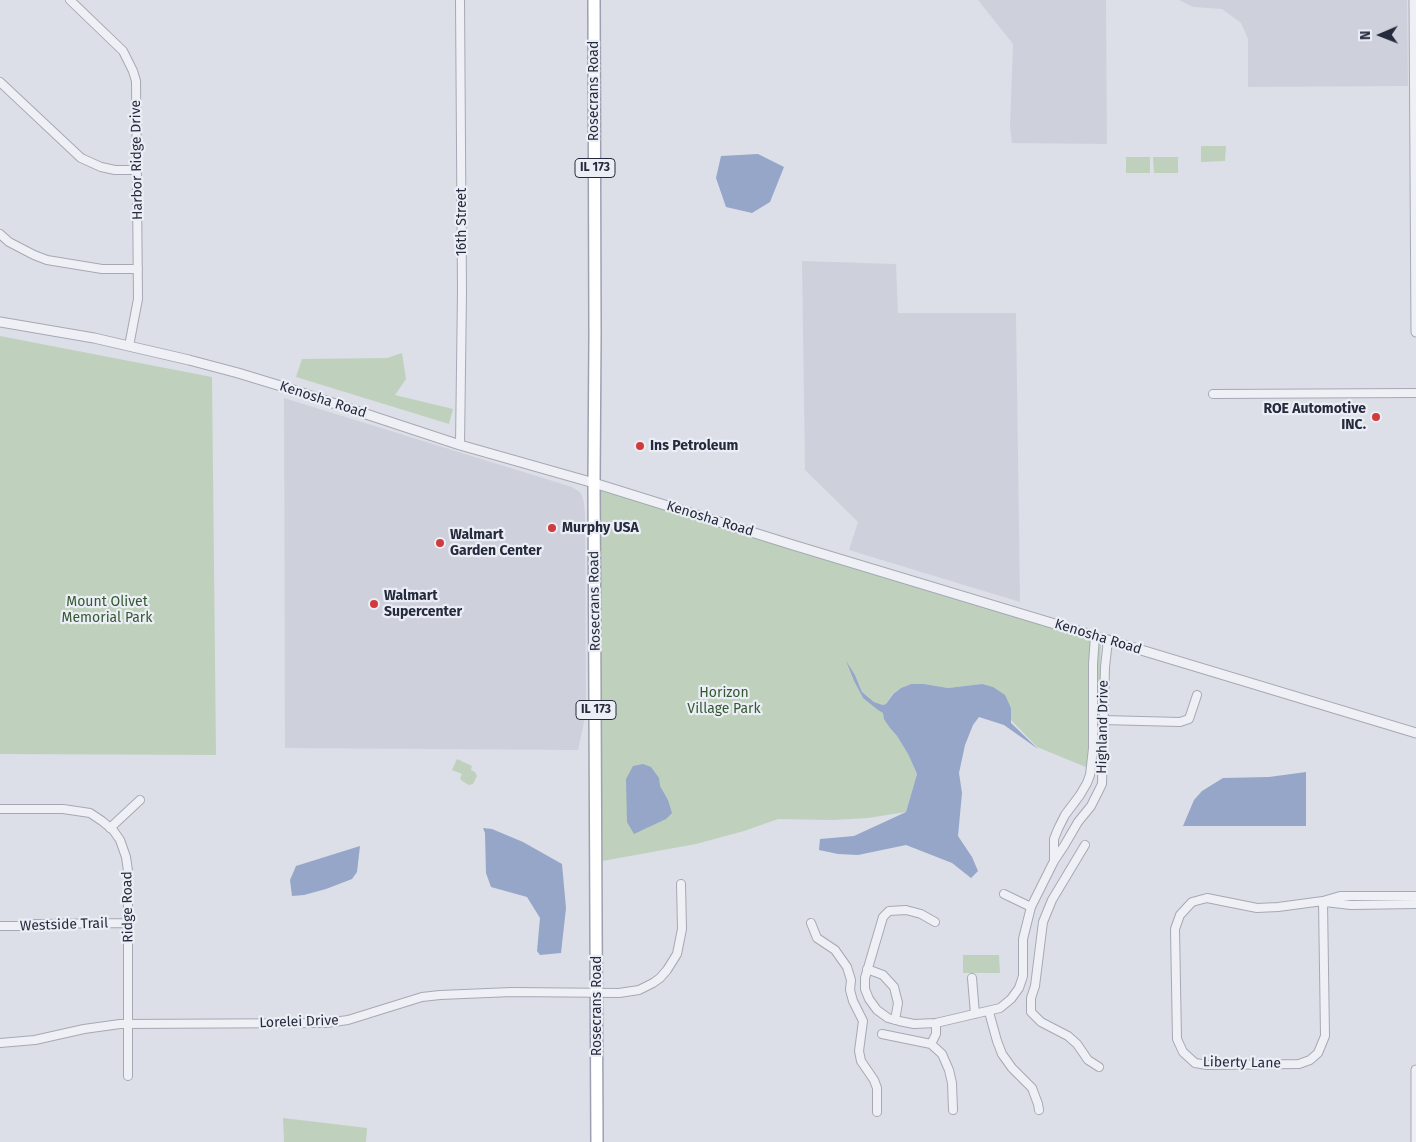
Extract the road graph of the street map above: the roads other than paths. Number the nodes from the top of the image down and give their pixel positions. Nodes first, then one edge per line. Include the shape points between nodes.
1 (70, 0) edge
2 (460, 0) edge
3 (594, 0) edge
4 (1414, 0) edge
5 (0, 82) edge
6 (137, 170) junction
7 (0, 234) edge
8 (138, 269) junction
9 (0, 322) edge
10 (1416, 332) edge
11 (129, 346) junction
12 (1416, 393) edge
13 (1213, 394) dead end
14 (460, 445) junction
15 (594, 483) junction
16 (1095, 636) junction
17 (1108, 640) junction
18 (1197, 695) dead end
19 (1103, 720) junction
20 (1416, 734) edge
21 (140, 800) dead end
22 (0, 809) edge
23 (110, 828) junction
24 (1085, 845) dead end
25 (1054, 861) junction
26 (681, 884) dead end
27 (1004, 894) dead end
28 (1416, 896) edge
29 (1323, 901) junction
30 (1416, 904) edge
31 (1031, 907) junction
32 (935, 922) dead end
33 (128, 923) junction
34 (811, 923) dead end
35 (0, 926) edge
36 (1022, 954) junction
37 (1039, 954) junction
38 (867, 969) junction
39 (972, 978) dead end
40 (596, 992) junction
41 (869, 999) junction
42 (855, 1005) junction
43 (989, 1012) junction
44 (975, 1014) junction
45 (895, 1020) junction
46 (936, 1023) junction
47 (128, 1024) junction
48 (882, 1034) dead end
49 (0, 1042) edge
50 (931, 1044) junction
51 (1099, 1067) dead end
52 (1416, 1070) edge
53 (128, 1076) dead end
54 (953, 1110) dead end
55 (1039, 1110) dead end
56 (877, 1112) dead end
57 (597, 1142) edge
58 (1416, 1142) edge

1 - 6 street, Harbor Ridge Drive via 123,51 133,71 136,81
2 - 14 street, 16th Street
3 - 15 main road, Rosecrans Road / IL 173
4 - 10 street
5 - 6 street via 81,158 101,167
6 - 8 street, Harbor Ridge Drive
7 - 8 street via 9,242 47,260 102,269
8 - 11 street, Harbor Ridge Drive via 138,299
9 - 11 street, Kenosha Road
11 - 14 street, Kenosha Road via 261,380
12 - 13 street
14 - 15 street, Kenosha Road
15 - 16 street, Kenosha Road
15 - 40 main road, Rosecrans Road / IL 173
16 - 17 street, Kenosha Road
16 - 25 street, Highland Drive via 1090,775 1058,829 1054,839
17 - 19 street, Highland Drive
17 - 20 street, Kenosha Road
18 - 19 street via 1189,719 1180,722
19 - 25 street, Highland Drive via 1102,784 1092,806
21 - 23 street
22 - 23 street, Ridge Road via 76,810 90,814
23 - 33 street, Ridge Road via 120,840 126,857
24 - 37 street via 1052,900 1043,922
25 - 31 street, Highland Drive
26 - 40 street, Lorelei Drive via 681,938 668,970 639,990
27 - 31 street
28 - 29 street, Liberty Lane via 1340,896
29 - 29 street, Liberty Lane via 1257,908 1207,898 1192,902 1180,915 1175,928 1177,1039 1183,1052 1194,1063 1299,1064 1318,1053 1325,1036
29 - 30 street, Liberty Lane
31 - 36 street, Highland Drive
32 - 38 street via 906,910 889,911 883,917
33 - 35 street, Westside Trail
33 - 47 street, Ridge Road
34 - 42 street via 817,938 835,950 847,968
36 - 37 street
36 - 43 street, Highland Drive via 1023,976 1019,988 1000,1008
37 - 51 street via 1031,1012 1041,1022 1068,1036 1088,1060
38 - 41 street via 865,978
38 - 45 street via 883,975 894,987 898,1003
39 - 44 street
40 - 47 street, Lorelei Drive via 440,994 348,1020 326,1023
40 - 57 main road, Rosecrans Road / IL 173
41 - 42 street
41 - 45 street, Highland Drive via 878,1010
42 - 56 street via 863,1022 859,1051 861,1061 877,1088
43 - 44 street, Highland Drive
43 - 55 street via 1002,1054 1032,1088
44 - 46 street, Highland Drive
45 - 46 street, Highland Drive via 914,1024
46 - 50 street via 936,1034
47 - 49 street, Lorelei Drive via 103,1025 35,1040
47 - 53 street, Ridge Road
48 - 50 street
50 - 54 street via 942,1054 950,1070
52 - 58 street

